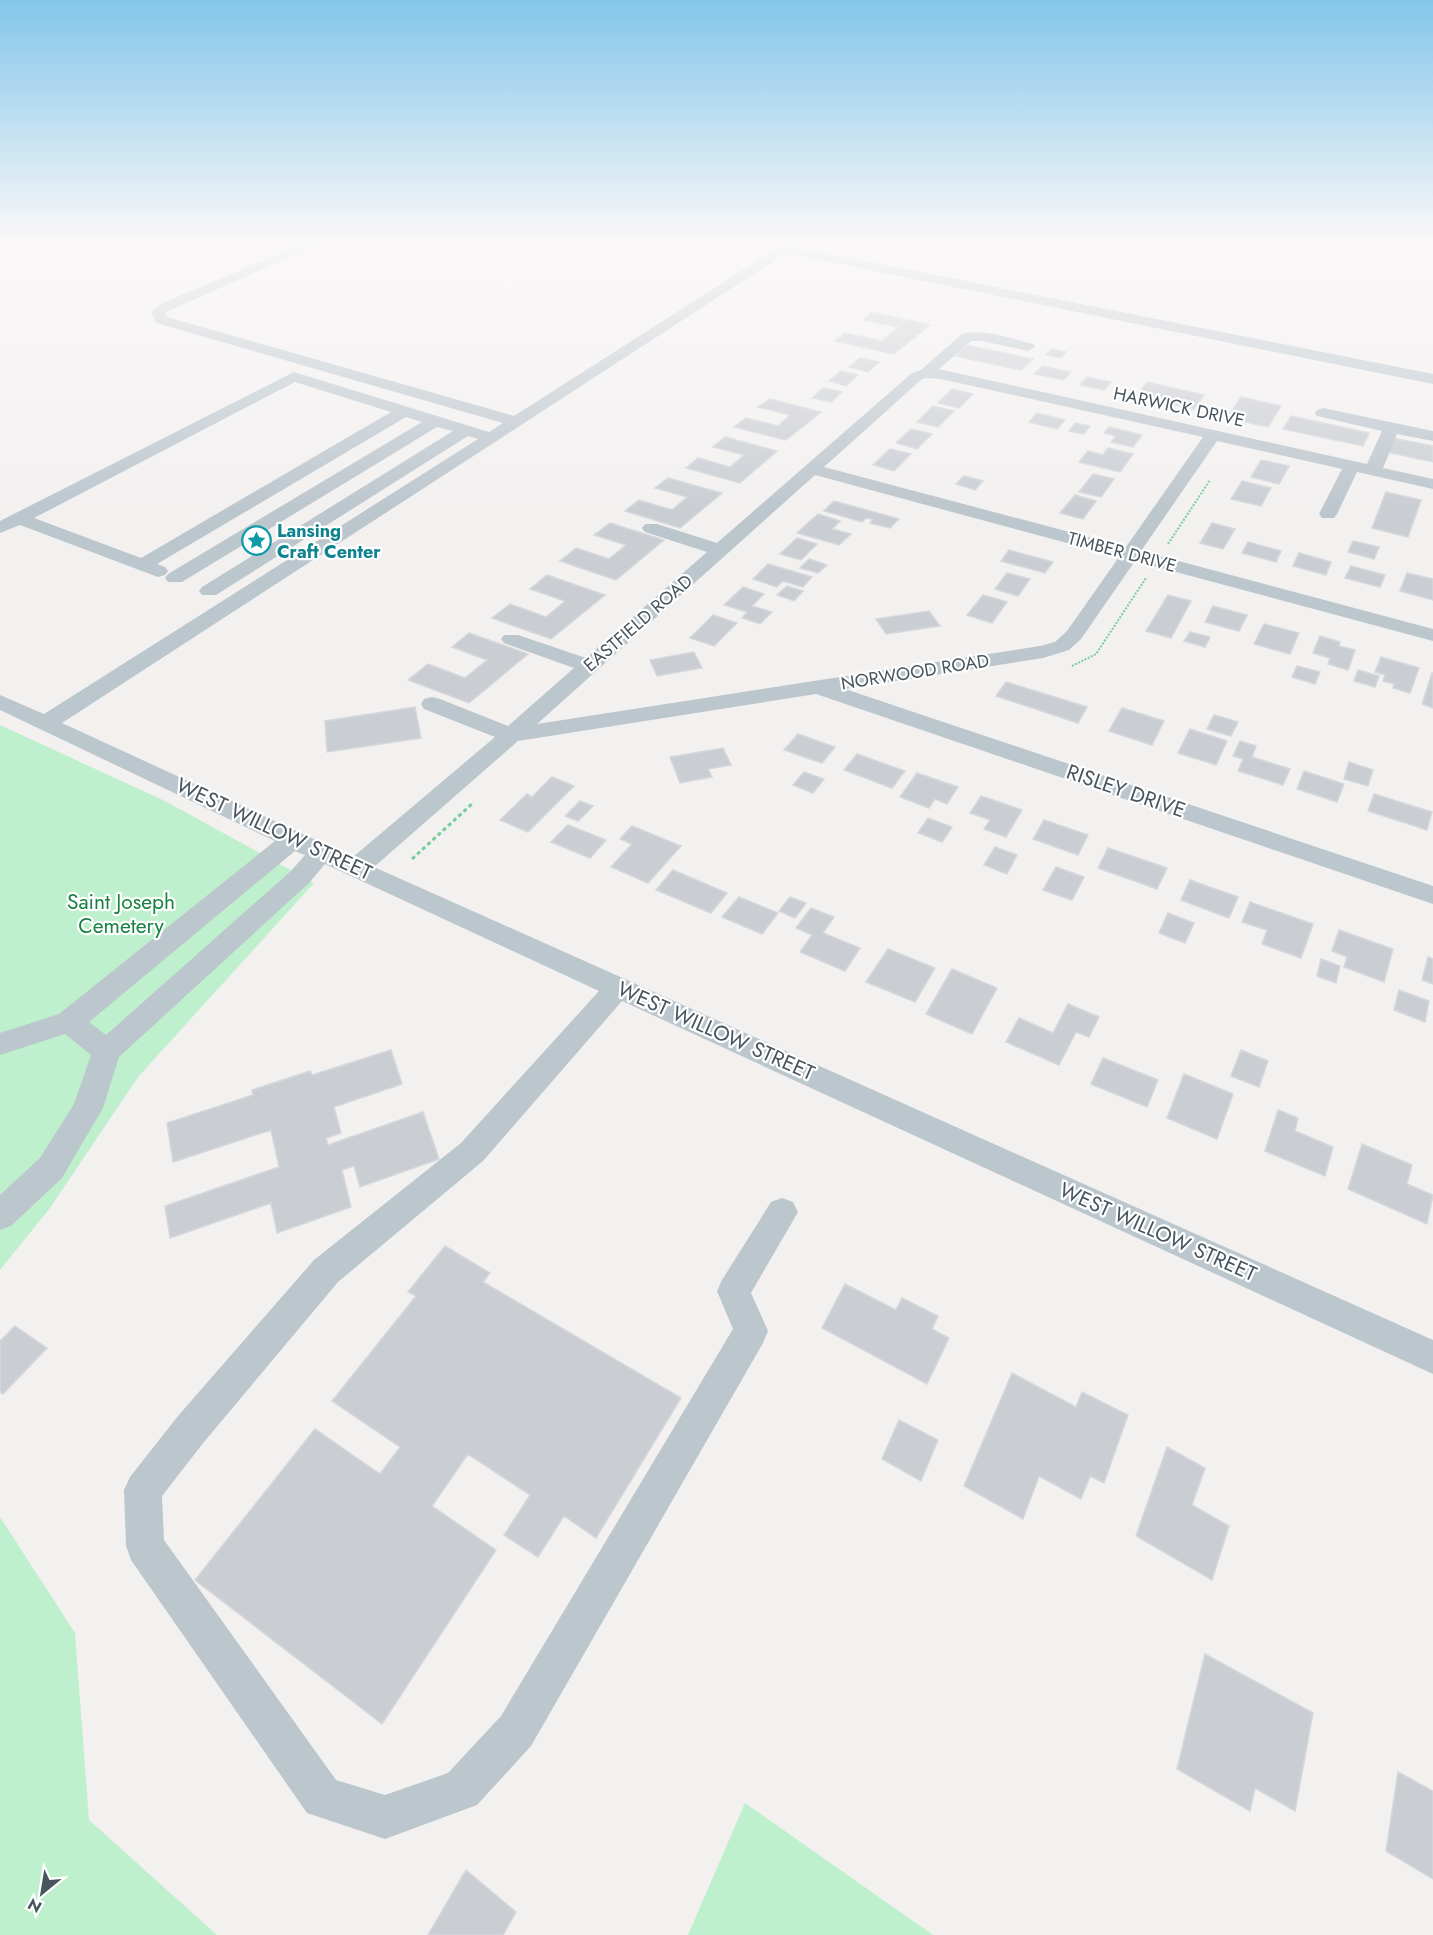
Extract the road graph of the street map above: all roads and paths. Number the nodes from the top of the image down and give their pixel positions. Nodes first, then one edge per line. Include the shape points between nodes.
1 (197, 330) edge
2 (659, 330) edge
3 (1190, 330) edge
4 (1028, 347) dead end
5 (922, 375) junction
6 (1433, 379) edge
7 (405, 411) junction
8 (1323, 413) dead end
9 (435, 420) junction
10 (516, 422) junction
11 (1391, 428) junction
12 (466, 430) junction
13 (1212, 436) junction
14 (1433, 436) edge
15 (491, 438) junction
16 (1352, 466) junction
17 (812, 469) junction
18 (1372, 471) junction
19 (1213, 477) dead end
20 (1433, 484) edge
21 (1328, 514) dead end
22 (19, 518) junction
23 (0, 528) edge
24 (651, 528) dead end
25 (720, 550) junction
26 (1164, 551) dead end
27 (1131, 555) junction
28 (142, 565) junction
29 (1149, 574) dead end
30 (176, 578) junction
31 (209, 591) junction
32 (235, 601) junction
33 (1433, 635) edge
34 (511, 639) dead end
35 (589, 666) junction
36 (1066, 667) dead end
37 (818, 687) junction
38 (0, 702) edge
39 (432, 704) dead end
40 (46, 723) junction
41 (511, 735) junction
42 (481, 796) dead end
43 (293, 840) junction
44 (322, 851) junction
45 (412, 859) dead end
46 (358, 867) junction
47 (1433, 895) edge
48 (619, 986) junction
49 (69, 1022) junction
50 (0, 1044) edge
51 (107, 1051) junction
52 (782, 1212) dead end
53 (0, 1216) edge
54 (1433, 1358) edge

1 - 10 street
2 - 10 street
3 - 6 street
4 - 5 street, EASTFIELD ROAD via 967,337
5 - 13 street, HARWICK DRIVE via 941,374
5 - 17 street, EASTFIELD ROAD
7 - 9 street
7 - 22 street via 294,376
7 - 28 street
8 - 11 street
9 - 12 street
9 - 30 street
10 - 15 street
11 - 14 street
11 - 18 street
12 - 15 street
12 - 31 street
13 - 16 street, HARWICK DRIVE
13 - 27 street, NORWOOD ROAD
15 - 32 street
16 - 18 street, HARWICK DRIVE
16 - 21 street
17 - 25 street, EASTFIELD ROAD
17 - 27 street, TIMBER DRIVE
18 - 20 street, HARWICK DRIVE
19 - 26 path
22 - 23 street
22 - 28 street
24 - 25 street
25 - 35 street, EASTFIELD ROAD
27 - 33 street, TIMBER DRIVE
27 - 37 street, NORWOOD ROAD via 1062,646
28 - 30 street
29 - 36 path via 1096,654
30 - 31 street
31 - 32 street
32 - 40 street
34 - 35 street
35 - 41 street, EASTFIELD ROAD
37 - 41 street, NORWOOD ROAD
37 - 47 street, RISLEY DRIVE
38 - 40 street, WEST WILLOW STREET
39 - 41 street
40 - 43 street, WEST WILLOW STREET
41 - 46 street, EASTFIELD ROAD
42 - 45 path
43 - 44 street, WEST WILLOW STREET
43 - 49 street
44 - 46 street, WEST WILLOW STREET
44 - 51 street via 300,877
46 - 48 street, WEST WILLOW STREET
48 - 52 street via 472,1152 326,1271 143,1490 145,1546 322,1798 385,1818 462,1790 516,1731 751,1331 734,1292
48 - 54 street, WEST WILLOW STREET
49 - 50 street
49 - 51 street
51 - 53 street via 88,1108 51,1168

